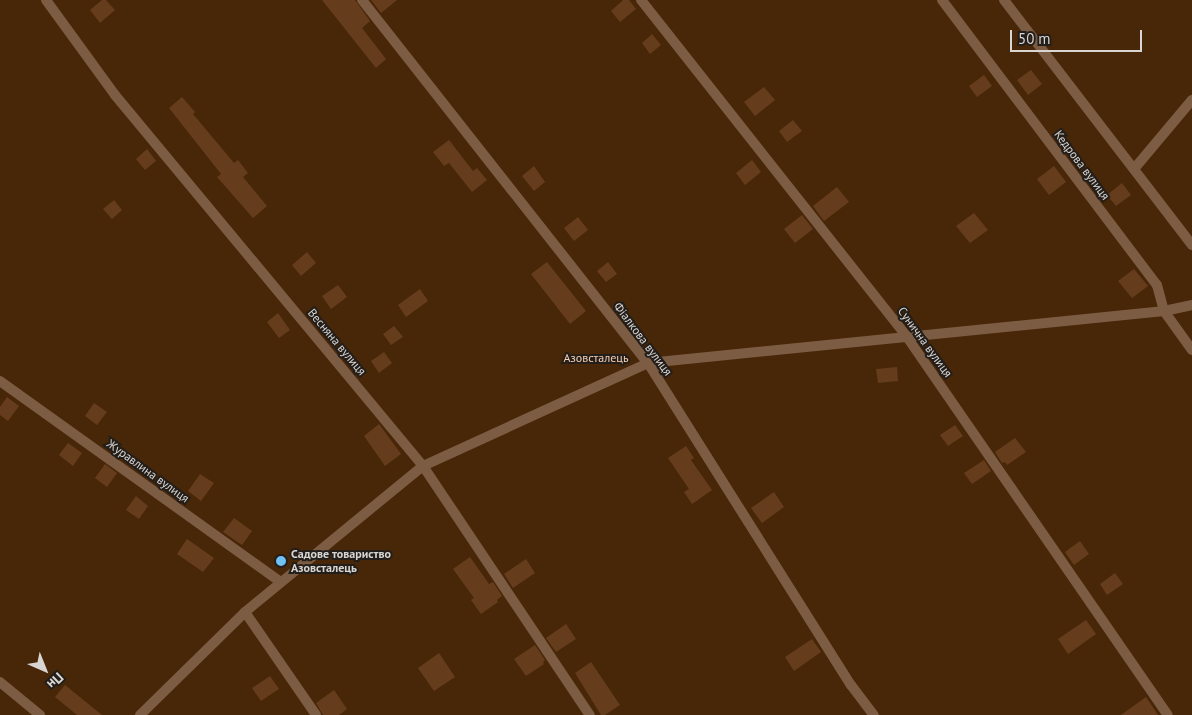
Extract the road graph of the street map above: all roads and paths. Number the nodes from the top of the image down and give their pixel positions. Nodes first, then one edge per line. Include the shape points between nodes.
1 (46, 0) edge
2 (362, 0) edge
3 (641, 0) edge
4 (942, 0) edge
5 (1004, 0) edge
6 (1192, 100) edge
7 (1134, 169) junction
8 (1192, 245) edge
9 (1192, 305) edge
10 (1164, 311) junction
11 (907, 337) junction
12 (1192, 350) edge
13 (648, 363) junction
14 (0, 381) edge
15 (423, 466) junction
16 (281, 582) junction
17 (245, 612) junction
18 (0, 682) edge
19 (40, 715) edge
20 (140, 715) edge
21 (316, 715) edge
22 (590, 715) edge
23 (874, 715) edge
24 (1168, 715) edge

1 - 15 street, Весняна вулиця via 116,95
2 - 13 street, Фіалкова вулиця
3 - 11 street, Сунична вулиця
4 - 10 street, Кедрова вулиця via 1157,285
5 - 7 street
6 - 7 street
7 - 8 street
9 - 10 street
10 - 11 street
10 - 12 street, Кедрова вулиця
11 - 13 street
11 - 24 street, Сунична вулиця
13 - 15 street
13 - 23 street, Фіалкова вулиця via 851,685
14 - 16 street, Журавлина вулиця
15 - 16 street
15 - 22 street, Весняна вулиця
16 - 17 street
17 - 20 street
17 - 21 street
18 - 19 street

